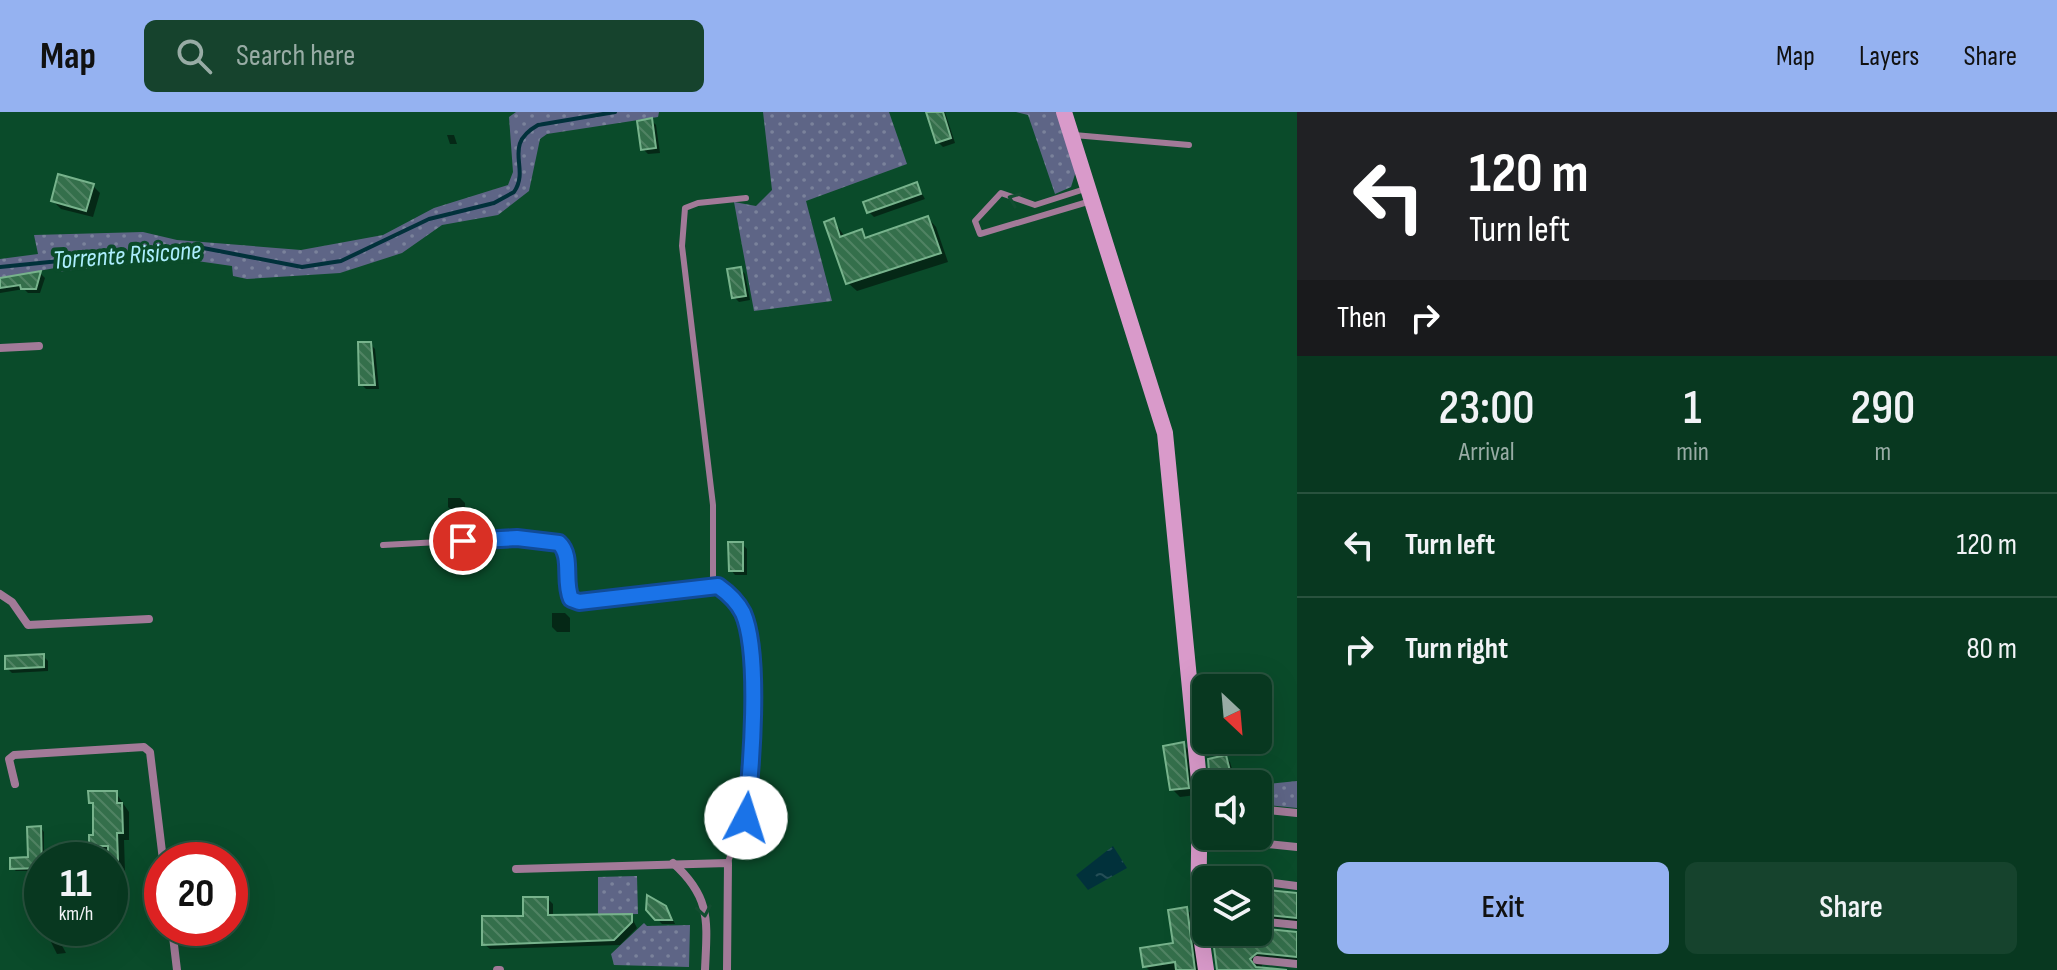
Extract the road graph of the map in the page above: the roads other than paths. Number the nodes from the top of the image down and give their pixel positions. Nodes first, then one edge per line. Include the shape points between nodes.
1 (1064, 112) edge
2 (1071, 135) junction
3 (1189, 145) dead end
4 (1090, 194) junction
5 (746, 198) dead end
6 (39, 346) dead end
7 (0, 348) edge
8 (383, 545) dead end
9 (718, 586) junction
10 (0, 594) edge
11 (149, 619) dead end
12 (1199, 770) edge
13 (15, 784) dead end
14 (1272, 810) edge
15 (1297, 813) edge
16 (161, 842) edge
17 (1272, 844) edge
18 (1297, 847) edge
19 (673, 863) junction
20 (728, 863) junction
21 (516, 869) dead end
22 (1272, 883) edge
23 (1297, 886) edge
24 (1272, 922) edge
25 (1297, 925) edge
26 (174, 946) edge
27 (1204, 946) edge
28 (706, 947) junction
29 (727, 948) junction
30 (1257, 960) dead end
31 (1297, 964) edge
32 (177, 970) edge
33 (705, 970) edge
34 (727, 970) edge
35 (1206, 970) edge

1 - 2 street
2 - 3 lane
2 - 4 street
4 -> 4 lane via 1035,205 1001,193 975,221 980,234
4 - 12 street via 1165,433
5 - 9 lane via 698,203 685,208 682,217 713,505 713,577
6 - 7 street
8 - 9 lane via 517,538 559,543 566,553 568,591 579,602
9 - 20 lane via 737,603 750,639 748,802
10 - 11 street via 28,625
13 - 16 street via 9,759 14,755 144,747 150,752
14 - 15 street
17 - 18 street
19 - 20 street
19 - 21 street
19 -> 28 street via 690,878 707,911
20 - 29 street
22 - 23 street
24 - 25 street
26 - 32 street
27 - 35 street
28 - 29 street
28 - 33 street
29 - 34 street
30 - 31 street

